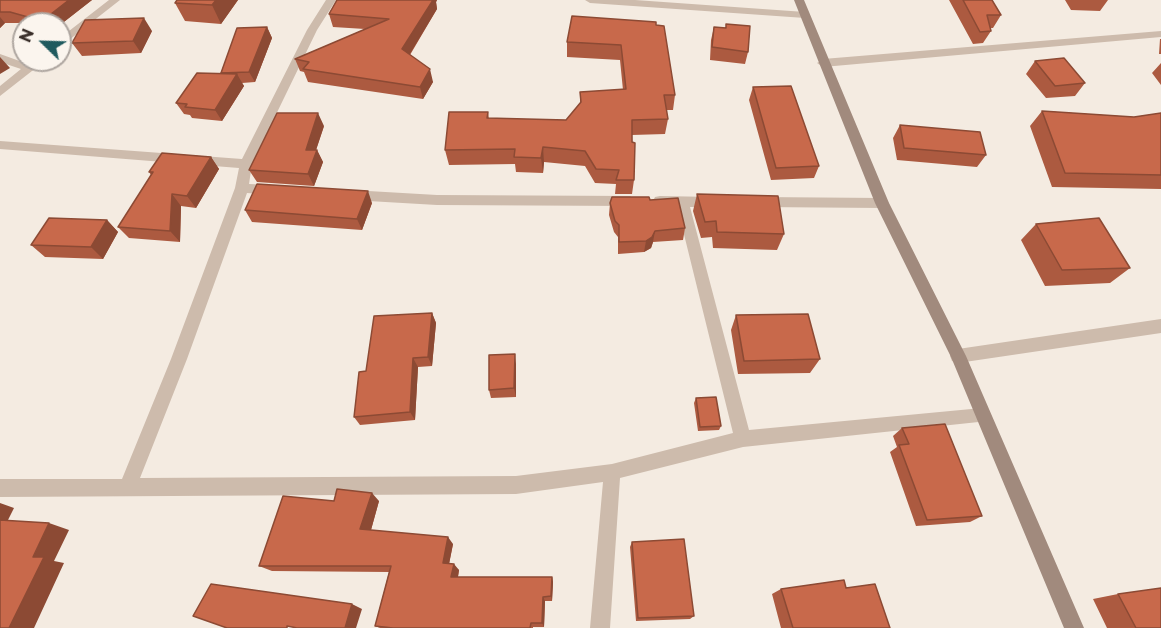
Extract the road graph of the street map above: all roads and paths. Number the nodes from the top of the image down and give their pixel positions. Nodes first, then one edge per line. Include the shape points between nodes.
1 (115, 0) edge
2 (331, 0) edge
3 (590, 0) edge
4 (802, 7) edge
5 (72, 34) edge
6 (1161, 34) edge
7 (823, 63) junction
8 (25, 72) edge
9 (0, 92) edge
10 (0, 145) edge
11 (246, 164) junction
12 (242, 189) junction
13 (288, 191) edge
14 (334, 194) edge
15 (682, 201) junction
16 (882, 203) junction
17 (1161, 326) edge
18 (958, 356) junction
19 (982, 416) junction
20 (743, 439) junction
21 (612, 472) junction
22 (0, 488) edge
23 (127, 489) junction
24 (600, 628) edge
25 (1074, 628) edge

1 - 5 street
2 - 11 street via 312,30
3 - 4 street
4 - 7 street
6 - 7 street
7 - 16 street
8 - 9 street
10 - 11 street
11 - 12 street
12 - 13 street
12 - 23 street
14 - 15 street via 437,200
15 - 16 street
15 - 20 street
16 - 18 street
17 - 18 street
18 - 19 street
19 - 20 street
19 - 25 street
20 - 21 street
21 - 23 street via 516,485
21 - 24 street
22 - 23 street

